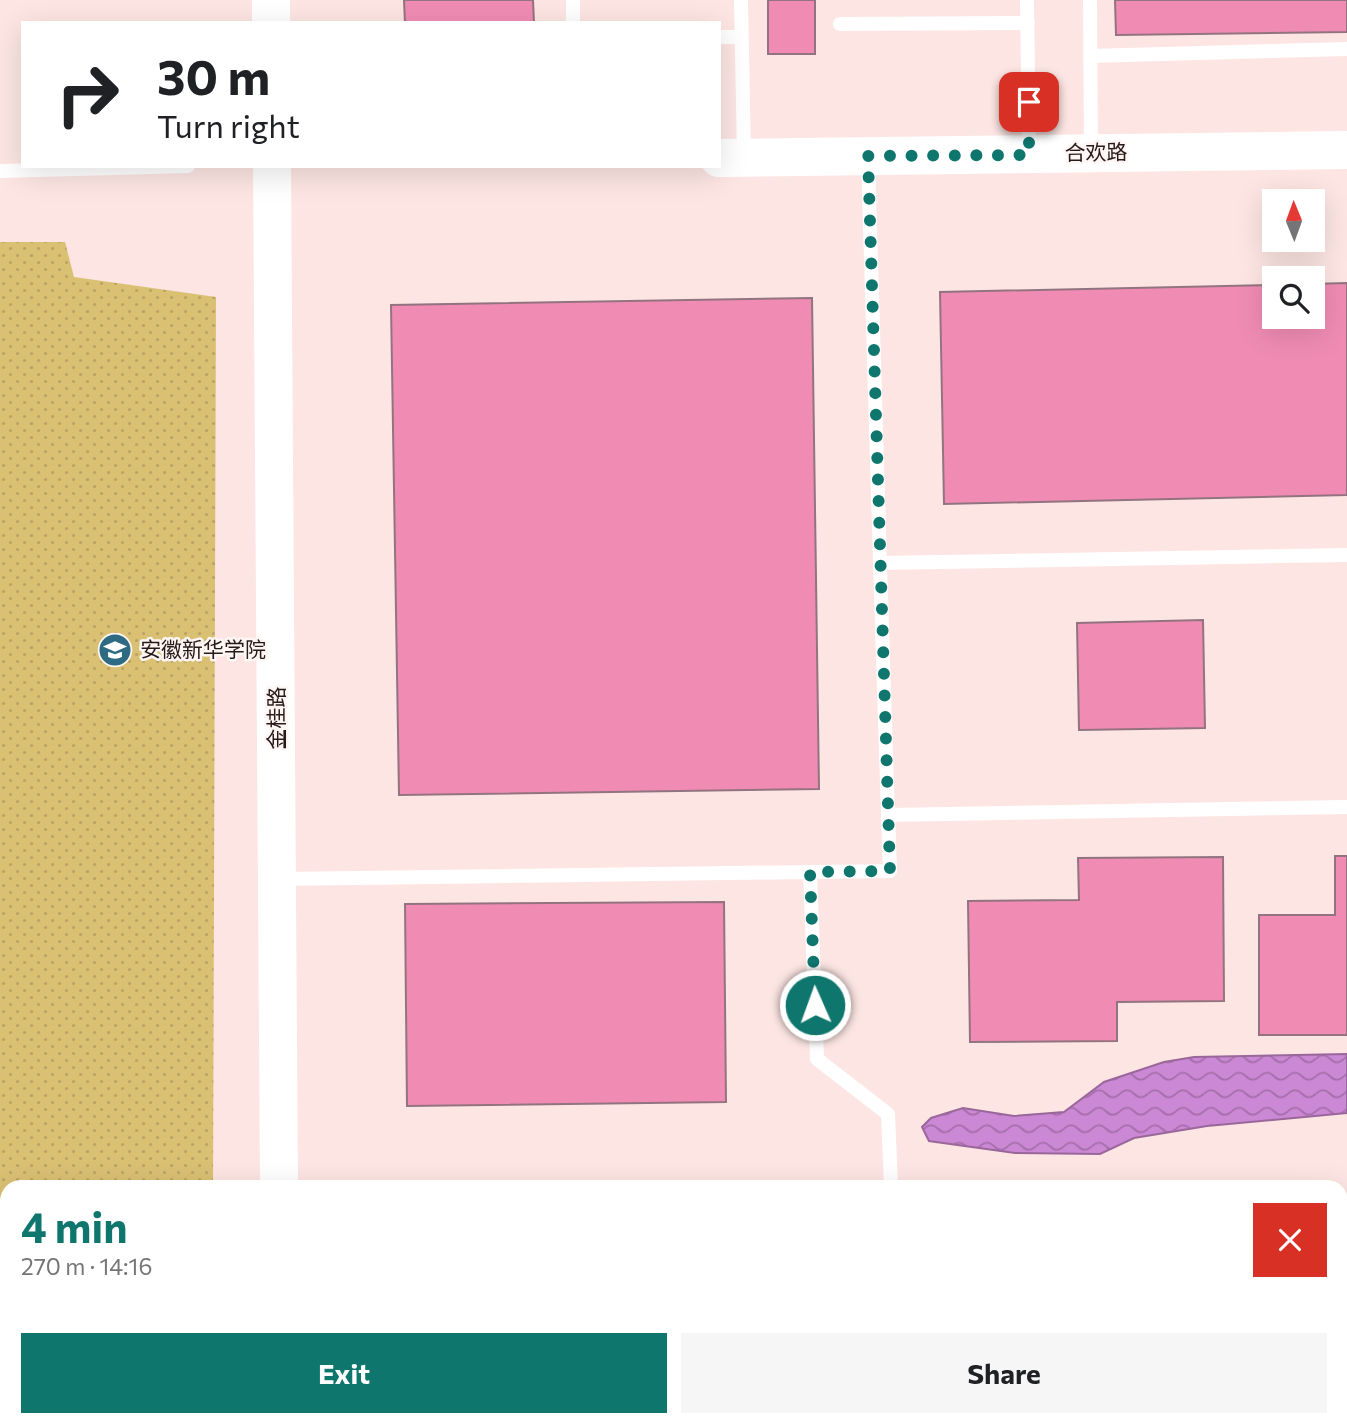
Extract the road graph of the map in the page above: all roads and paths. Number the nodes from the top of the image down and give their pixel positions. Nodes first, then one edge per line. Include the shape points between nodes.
1 (271, 0) edge
2 (573, 0) edge
3 (741, 0) edge
4 (1027, 0) edge
5 (1090, 0) edge
6 (271, 21) edge
7 (573, 21) edge
8 (1028, 23) junction
9 (840, 24) dead end
10 (721, 37) edge
11 (742, 37) junction
12 (1347, 49) edge
13 (1090, 56) junction
14 (1347, 150) edge
15 (1091, 153) junction
16 (1029, 155) junction
17 (868, 156) junction
18 (732, 158) edge
19 (113, 168) edge
20 (272, 168) edge
21 (0, 171) edge
22 (1347, 555) edge
23 (880, 563) junction
24 (1347, 807) edge
25 (888, 815) junction
26 (810, 872) junction
27 (278, 879) junction
28 (279, 1180) edge
29 (891, 1180) edge

1 - 6 street
2 - 7 lane
3 - 11 lane
4 - 8 lane
5 - 13 lane
8 - 9 lane
8 - 16 lane
10 - 11 lane
11 - 18 lane
12 - 13 lane
13 - 15 lane
14 - 15 street, 合欢路
15 - 16 street, 合欢路
16 - 17 street, 合欢路
17 - 18 street, 合欢路
17 - 23 lane
19 - 21 lane
20 - 27 street, 金桂路
22 - 23 lane
23 - 25 lane
24 - 25 lane
25 - 26 lane via 890,871
26 - 27 lane
26 - 29 lane via 817,1059 888,1114
27 - 28 street, 金桂路

